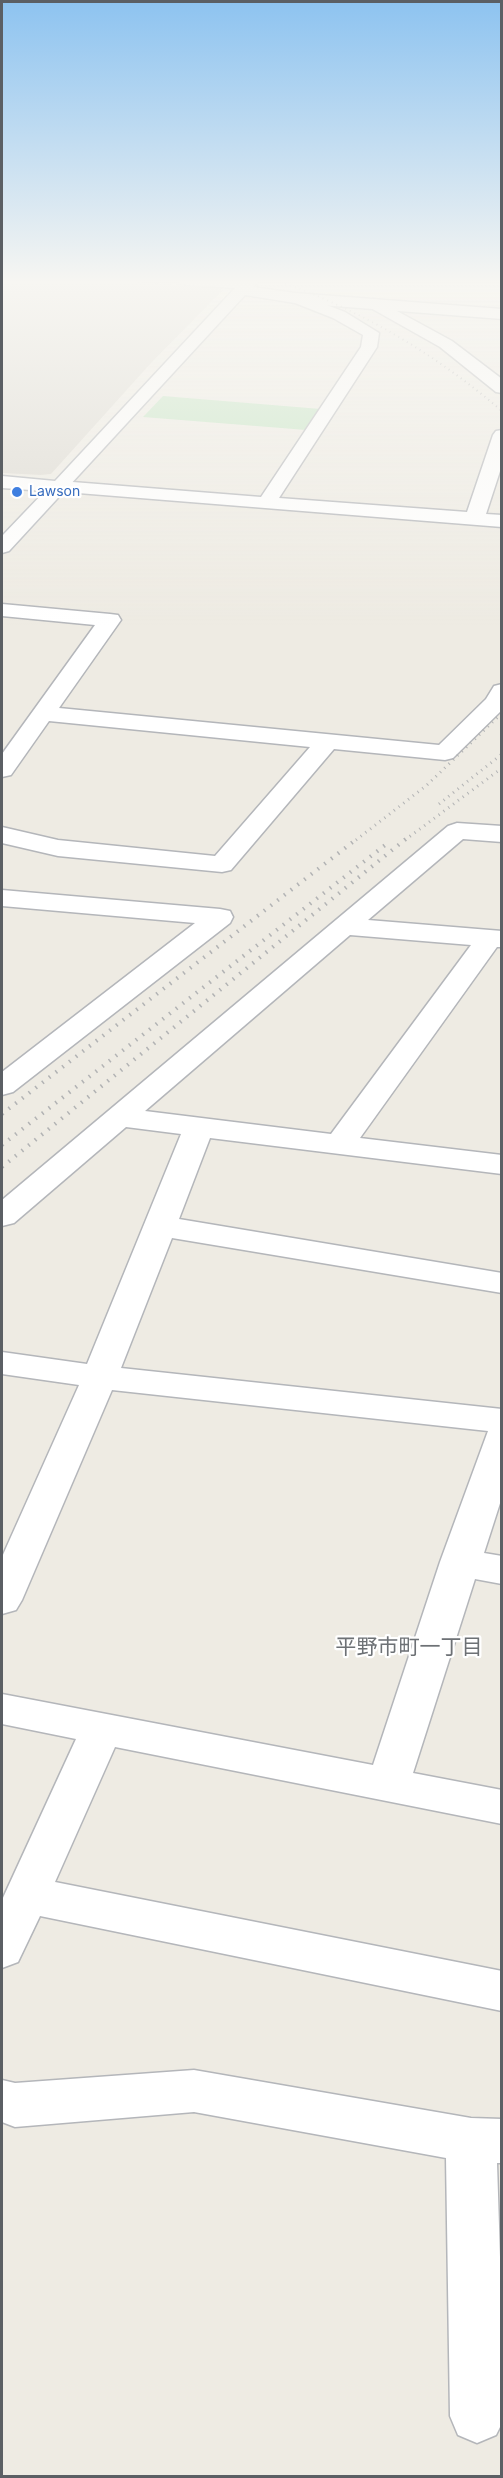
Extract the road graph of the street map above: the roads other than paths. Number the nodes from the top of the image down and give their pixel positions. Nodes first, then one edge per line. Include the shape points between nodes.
1 (144, 396) edge
2 (337, 396) edge
3 (501, 435) edge
4 (2, 482) edge
5 (60, 487) junction
6 (267, 502) junction
7 (475, 519) junction
8 (501, 521) edge
9 (2, 547) edge
10 (2, 610) edge
11 (501, 691) edge
12 (43, 713) junction
13 (328, 741) junction
14 (2, 770) edge
15 (501, 834) edge
16 (2, 835) edge
17 (2, 898) edge
18 (346, 927) junction
19 (496, 938) edge
20 (2, 1086) edge
21 (119, 1118) junction
22 (199, 1127) junction
23 (339, 1145) junction
24 (501, 1165) edge
25 (2, 1216) edge
26 (159, 1226) junction
27 (501, 1283) edge
28 (2, 1363) edge
29 (100, 1377) junction
30 (501, 1421) edge
31 (501, 1438) edge
32 (460, 1562) junction
33 (501, 1570) edge
34 (2, 1600) edge
35 (2, 1709) edge
36 (102, 1729) junction
37 (388, 1785) junction
38 (501, 1807) edge
39 (26, 1895) junction
40 (2, 1949) edge
41 (501, 1991) edge
42 (2, 2101) edge
43 (486, 2141) edge
44 (477, 2416) dead end

1 - 5 street
2 - 6 street
3 - 7 street
4 - 5 street
5 - 6 street
5 - 9 street
6 - 7 street
7 - 8 street
10 - 12 street via 110,620
11 - 13 street via 495,703 445,753
12 - 13 street
12 - 14 street
13 - 16 street via 222,864 58,848
15 - 18 street via 457,831
17 - 20 street via 220,917
18 - 19 street
18 - 21 street
19 - 23 street
21 - 22 street
21 - 25 street
22 - 23 street
22 - 26 street
23 - 24 street
26 - 27 street
26 - 29 street
28 - 29 street
29 - 30 street
29 - 34 street
31 - 32 street
32 - 33 street
32 - 37 street
35 - 36 street
36 - 37 street
36 - 39 street
37 - 38 street
39 - 40 street
39 - 41 street
42 - 43 street via 15,2105 194,2091
43 - 44 street

